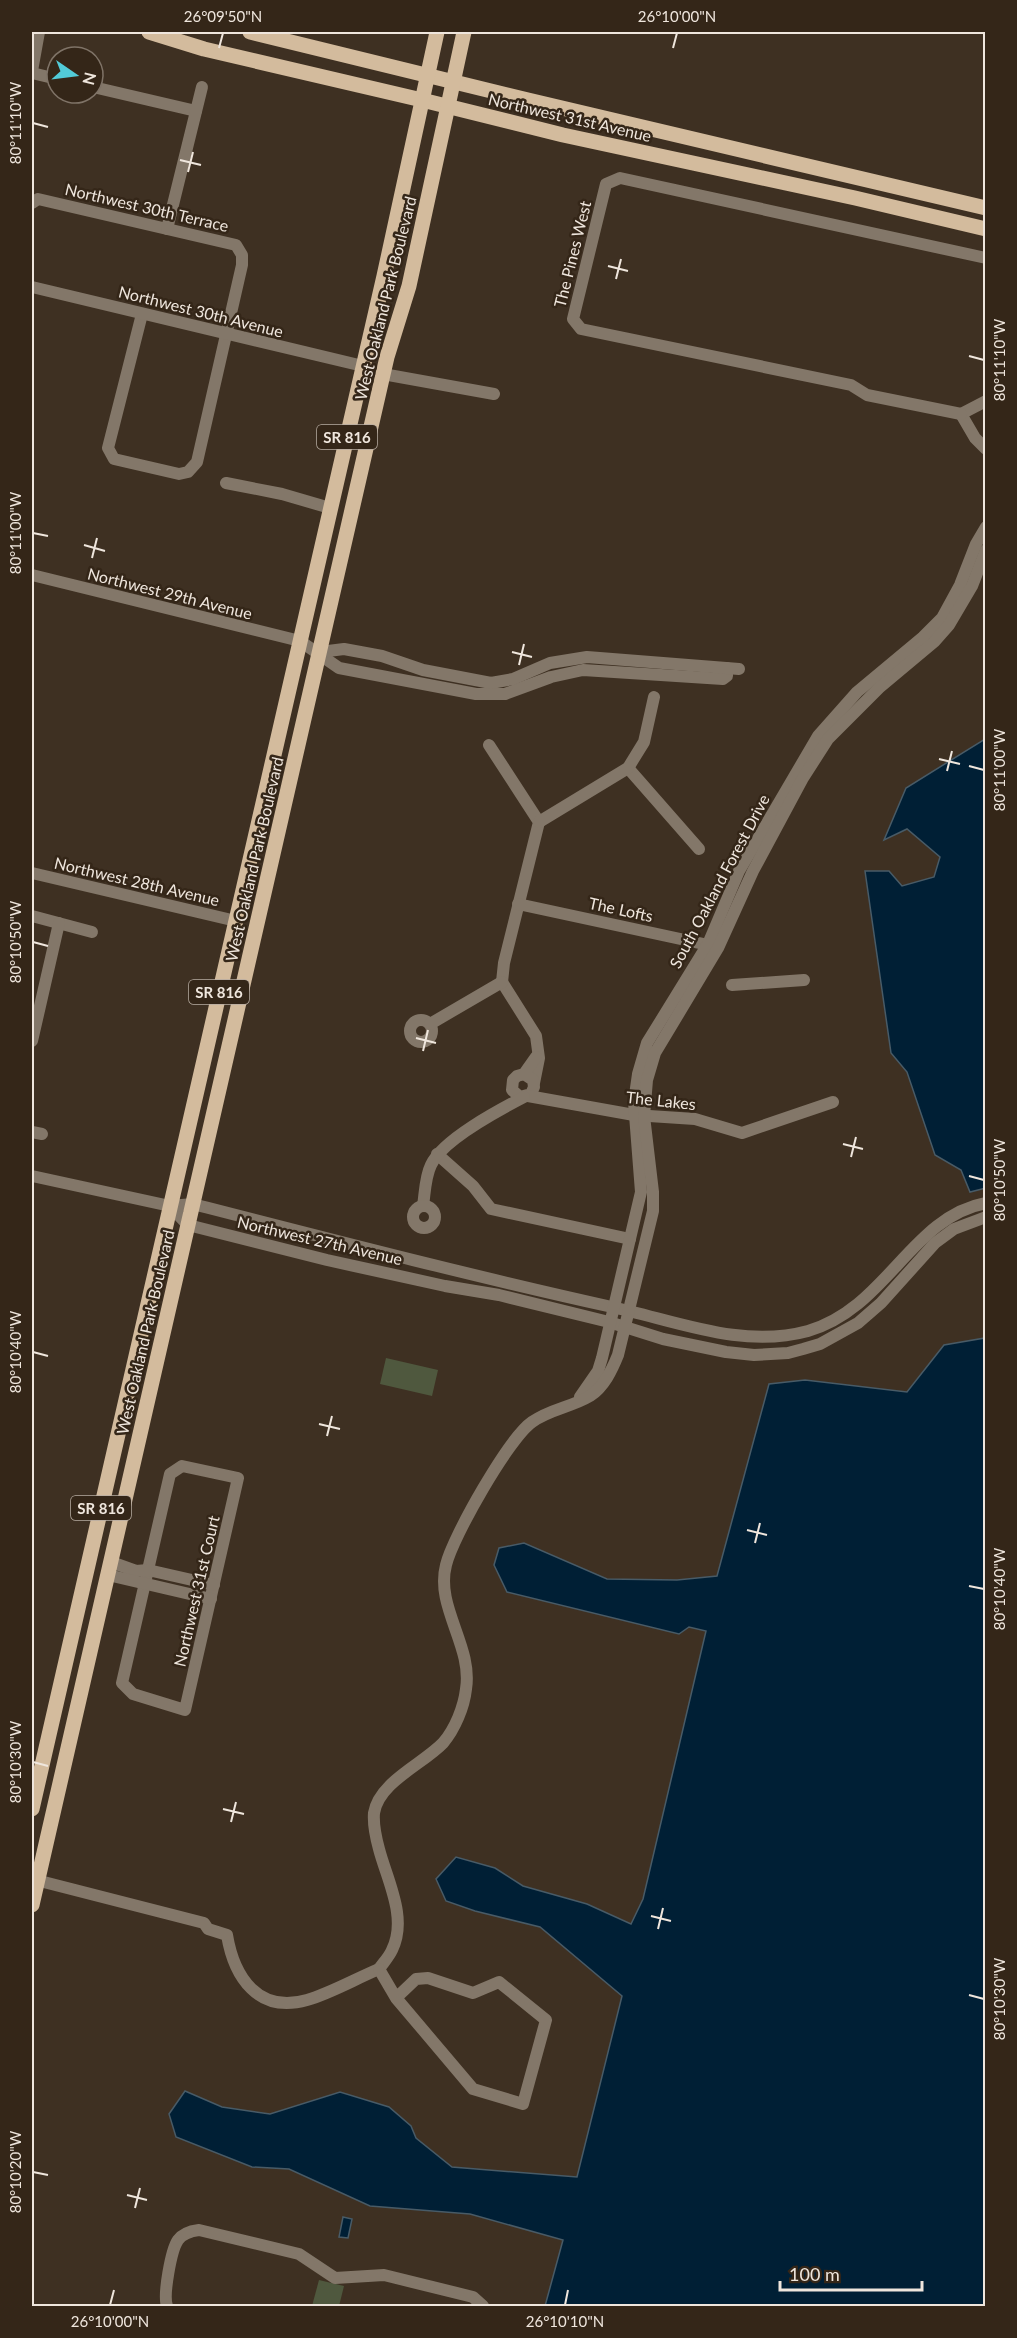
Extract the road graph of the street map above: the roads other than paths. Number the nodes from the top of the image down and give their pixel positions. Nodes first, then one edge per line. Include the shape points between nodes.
1 (39, 32) edge
2 (149, 32) edge
3 (250, 32) edge
4 (437, 32) edge
5 (464, 32) edge
6 (32, 72) edge
7 (427, 75) junction
8 (454, 82) junction
9 (202, 87) dead end
10 (105, 90) edge
11 (422, 100) junction
12 (448, 106) junction
13 (196, 111) junction
14 (35, 201) edge
15 (986, 208) edge
16 (167, 229) junction
17 (986, 229) edge
18 (986, 258) edge
19 (32, 287) edge
20 (141, 314) junction
21 (226, 334) junction
22 (370, 336) junction
23 (363, 366) junction
24 (384, 374) junction
25 (379, 394) junction
26 (494, 394) dead end
27 (986, 401) edge
28 (961, 414) junction
29 (986, 449) edge
30 (226, 483) dead end
31 (330, 508) junction
32 (986, 527) edge
33 (986, 550) edge
34 (32, 575) edge
35 (300, 641) junction
36 (320, 652) junction
37 (733, 669) dead end
38 (524, 681) junction
39 (494, 682) junction
40 (495, 695) junction
41 (654, 697) dead end
42 (831, 729) junction
43 (489, 746) dead end
44 (628, 768) junction
45 (539, 822) junction
46 (699, 849) dead end
47 (32, 873) edge
48 (245, 883) junction
49 (518, 904) junction
50 (32, 916) edge
51 (258, 920) junction
52 (236, 921) junction
53 (59, 924) junction
54 (92, 933) dead end
55 (713, 946) junction
56 (252, 947) junction
57 (804, 980) dead end
58 (502, 982) junction
59 (732, 984) dead end
60 (430, 1024) dead end
61 (32, 1041) edge
62 (538, 1050) junction
63 (524, 1074) junction
64 (527, 1091) junction
65 (833, 1101) dead end
66 (639, 1116) junction
67 (437, 1154) junction
68 (32, 1176) edge
69 (986, 1203) edge
70 (193, 1204) junction
71 (170, 1206) junction
72 (423, 1206) dead end
73 (986, 1216) edge
74 (188, 1225) junction
75 (630, 1239) junction
76 (613, 1307) junction
77 (629, 1311) junction
78 (609, 1322) junction
79 (626, 1328) junction
80 (573, 1402) junction
81 (93, 1542) junction
82 (87, 1568) junction
83 (109, 1569) junction
84 (148, 1570) junction
85 (145, 1583) junction
86 (214, 1585) junction
87 (103, 1596) junction
88 (211, 1599) junction
89 (32, 1809) edge
90 (34, 1879) edge
91 (32, 1905) edge
92 (379, 1969) junction
93 (396, 1998) junction
94 (167, 2307) edge
95 (483, 2307) edge

1 - 6 street
2 - 11 main road, Northwest 31st Avenue via 204,49
3 - 7 main road, Northwest 31st Avenue
4 - 7 main road, West Oakland Park Boulevard / SR 816
5 - 8 main road, West Oakland Park Boulevard / SR 816
7 - 8 main road, Northwest 31st Avenue
7 - 11 main road, West Oakland Park Boulevard / SR 816
8 - 12 main road, West Oakland Park Boulevard / SR 816
8 - 15 main road, Northwest 31st Avenue
9 - 13 street
10 - 13 street
11 - 12 main road, Northwest 31st Avenue
11 - 22 main road, West Oakland Park Boulevard / SR 816
12 - 17 main road, Northwest 31st Avenue
12 - 24 main road, West Oakland Park Boulevard / SR 816 via 409,286
13 - 16 street
14 - 16 street, Northwest 30th Terrace
16 - 21 street, Northwest 30th Terrace via 236,245 242,255
18 - 28 street, The Pines West via 620,178 606,184 573,319 581,329 851,385 867,395
19 - 20 street, Northwest 30th Avenue
20 - 21 street, Northwest 30th Avenue
20 - 21 street via 108,448 114,459 179,474 197,462
21 - 23 street, Northwest 30th Avenue
22 - 23 main road, West Oakland Park Boulevard / SR 816
22 - 24 main road
23 - 25 main road
23 - 31 main road, West Oakland Park Boulevard / SR 816
24 - 25 main road, West Oakland Park Boulevard / SR 816
24 - 26 street
25 - 36 main road, West Oakland Park Boulevard / SR 816
27 - 28 street
28 - 29 street
30 - 31 street
31 - 35 main road, West Oakland Park Boulevard / SR 816
32 - 42 street, South Oakland Forest Drive via 942,618 924,638 857,693
33 - 42 street, South Oakland Forest Drive via 972,586 949,625
34 - 35 street, Northwest 29th Avenue
35 - 36 street, Northwest 29th Avenue
35 - 48 main road, West Oakland Park Boulevard / SR 816
36 - 39 street via 344,649 434,672
36 - 40 street, Northwest 29th Avenue via 339,668
36 - 51 main road, West Oakland Park Boulevard / SR 816
37 - 38 street via 587,657 550,663
38 - 39 street
38 - 40 street
39 - 40 street
41 - 44 street via 644,742
42 - 55 street, South Oakland Forest Drive via 818,736 766,835 739,871
43 - 45 street
44 - 45 street
44 - 46 street
45 - 49 street
47 - 52 street, Northwest 28th Avenue
48 - 51 main road
48 - 52 main road, West Oakland Park Boulevard / SR 816
49 - 55 street, The Lofts
49 - 58 street
50 - 53 street
51 - 56 main road, West Oakland Park Boulevard / SR 816
52 - 56 main road via 247,932
52 - 71 main road, West Oakland Park Boulevard / SR 816
53 - 54 street
53 - 61 street
55 - 66 street, South Oakland Forest Drive via 647,1043 635,1084
56 - 70 main road, West Oakland Park Boulevard / SR 816
57 - 59 street
58 - 60 street
58 - 62 street via 532,1028
62 - 63 street
62 - 64 street via 539,1058
63 - 64 street, The Lakes via 530,1077
63 - 64 street via 517,1076 511,1087
64 - 66 street, The Lakes via 553,1100
64 - 67 street
65 - 66 street, The Lakes via 742,1133 695,1119
66 - 75 street, South Oakland Forest Drive via 641,1184
66 - 77 street, South Oakland Forest Drive via 653,1211
67 - 72 street via 428,1174
67 - 75 street via 473,1186 491,1209
68 - 71 street
69 - 77 street via 948,1218 860,1303 839,1319 808,1331 772,1337 733,1335
70 - 71 street
70 - 74 main road, West Oakland Park Boulevard / SR 816
70 - 76 street
71 - 74 street
71 - 81 main road, West Oakland Park Boulevard / SR 816
73 - 79 street, Northwest 27th Avenue via 962,1225 935,1243 858,1323 803,1349 776,1355 740,1354
74 - 78 street, Northwest 27th Avenue
74 - 83 main road, West Oakland Park Boulevard / SR 816
75 - 76 street, South Oakland Forest Drive
76 - 77 street
76 - 78 street, South Oakland Forest Drive
77 - 79 street, South Oakland Forest Drive
78 - 79 street, Northwest 27th Avenue
78 - 80 street, South Oakland Forest Drive via 598,1371 585,1392
79 - 80 street, South Oakland Forest Drive via 615,1363 600,1387 590,1396
80 - 92 street, South Oakland Forest Drive via 543,1415 516,1437 474,1506 446,1564 443,1582 467,1669 467,1688 457,1720 444,1742 388,1787 374,1812 375,1835 397,1916 396,1939
81 - 82 main road, West Oakland Park Boulevard / SR 816
81 - 83 main road via 94,1560
82 - 87 main road via 96,1574
82 - 89 main road, West Oakland Park Boulevard / SR 816
83 - 84 street
83 - 85 street
83 - 87 main road, West Oakland Park Boulevard / SR 816
84 - 85 street
84 - 86 street
84 - 86 street, Northwest 31st Court via 170,1474 182,1466 238,1478
85 - 88 street
85 - 88 street, Northwest 31st Court via 122,1683 133,1694 185,1710
86 - 88 street, Northwest 31st Court
87 - 90 main road, West Oakland Park Boulevard / SR 816
90 - 91 main road, West Oakland Park Boulevard / SR 816
90 - 92 street via 204,1923 208,1929 227,1935 240,1977 267,2000 306,2000
92 - 93 street
93 - 93 street via 416,1979 428,1978 473,1993 499,1982 546,2020 523,2104 473,2089
94 - 95 street via 166,2287 177,2241 199,2230 299,2254 335,2278 384,2275 473,2297

